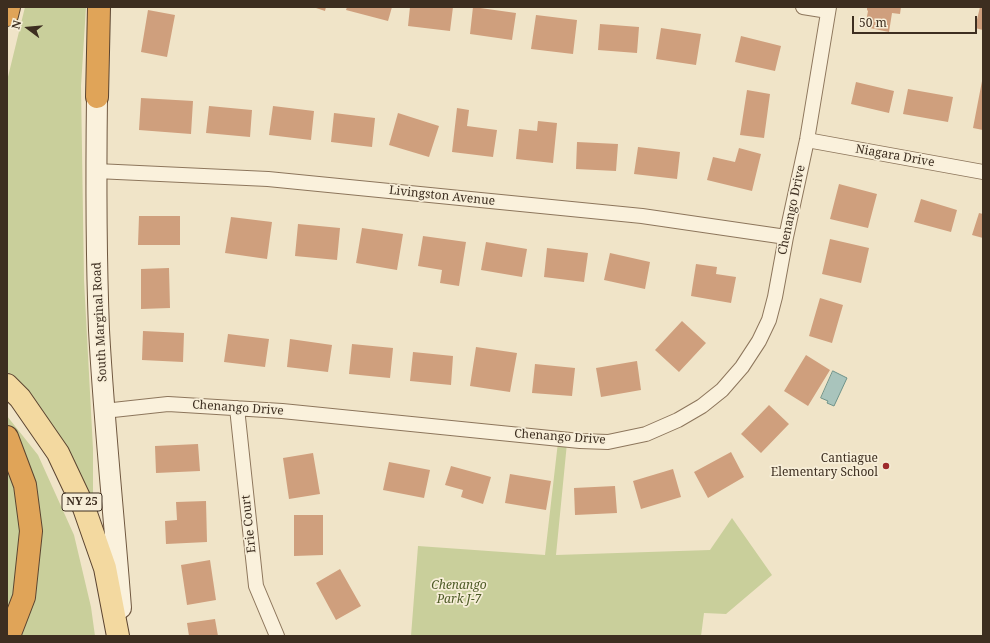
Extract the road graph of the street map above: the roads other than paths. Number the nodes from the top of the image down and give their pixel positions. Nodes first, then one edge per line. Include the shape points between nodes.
1 (9, 7) edge
2 (99, 7) edge
3 (106, 7) edge
4 (803, 7) edge
5 (828, 9) edge
6 (7, 14) edge
7 (97, 97) junction
8 (807, 140) junction
9 (96, 171) junction
10 (983, 172) edge
11 (786, 237) junction
12 (7, 385) edge
13 (237, 408) junction
14 (104, 411) junction
15 (7, 437) edge
16 (9, 636) edge
17 (118, 636) edge
18 (123, 636) edge
19 (277, 636) edge

1 - 6 highway
2 - 7 highway
3 - 7 main road, South Marginal Road
4 - 5 street
5 - 8 street, Chenango Drive
7 - 9 main road, South Marginal Road
8 - 10 street, Niagara Drive
8 - 11 street, Chenango Drive
9 - 11 street, Livingston Avenue via 268,179 642,216
9 - 14 main road, South Marginal Road via 97,271
11 - 13 street, Chenango Drive via 769,320 742,367 722,390 702,406 646,434 608,442 580,441 345,416
12 - 17 main road, NY 25 via 20,398 58,453 84,508 104,568
13 - 14 street, Chenango Drive via 168,404
13 - 19 street, Erie Court via 256,586
14 - 18 main road, South Marginal Road
15 - 16 highway via 25,485 31,532 24,597

